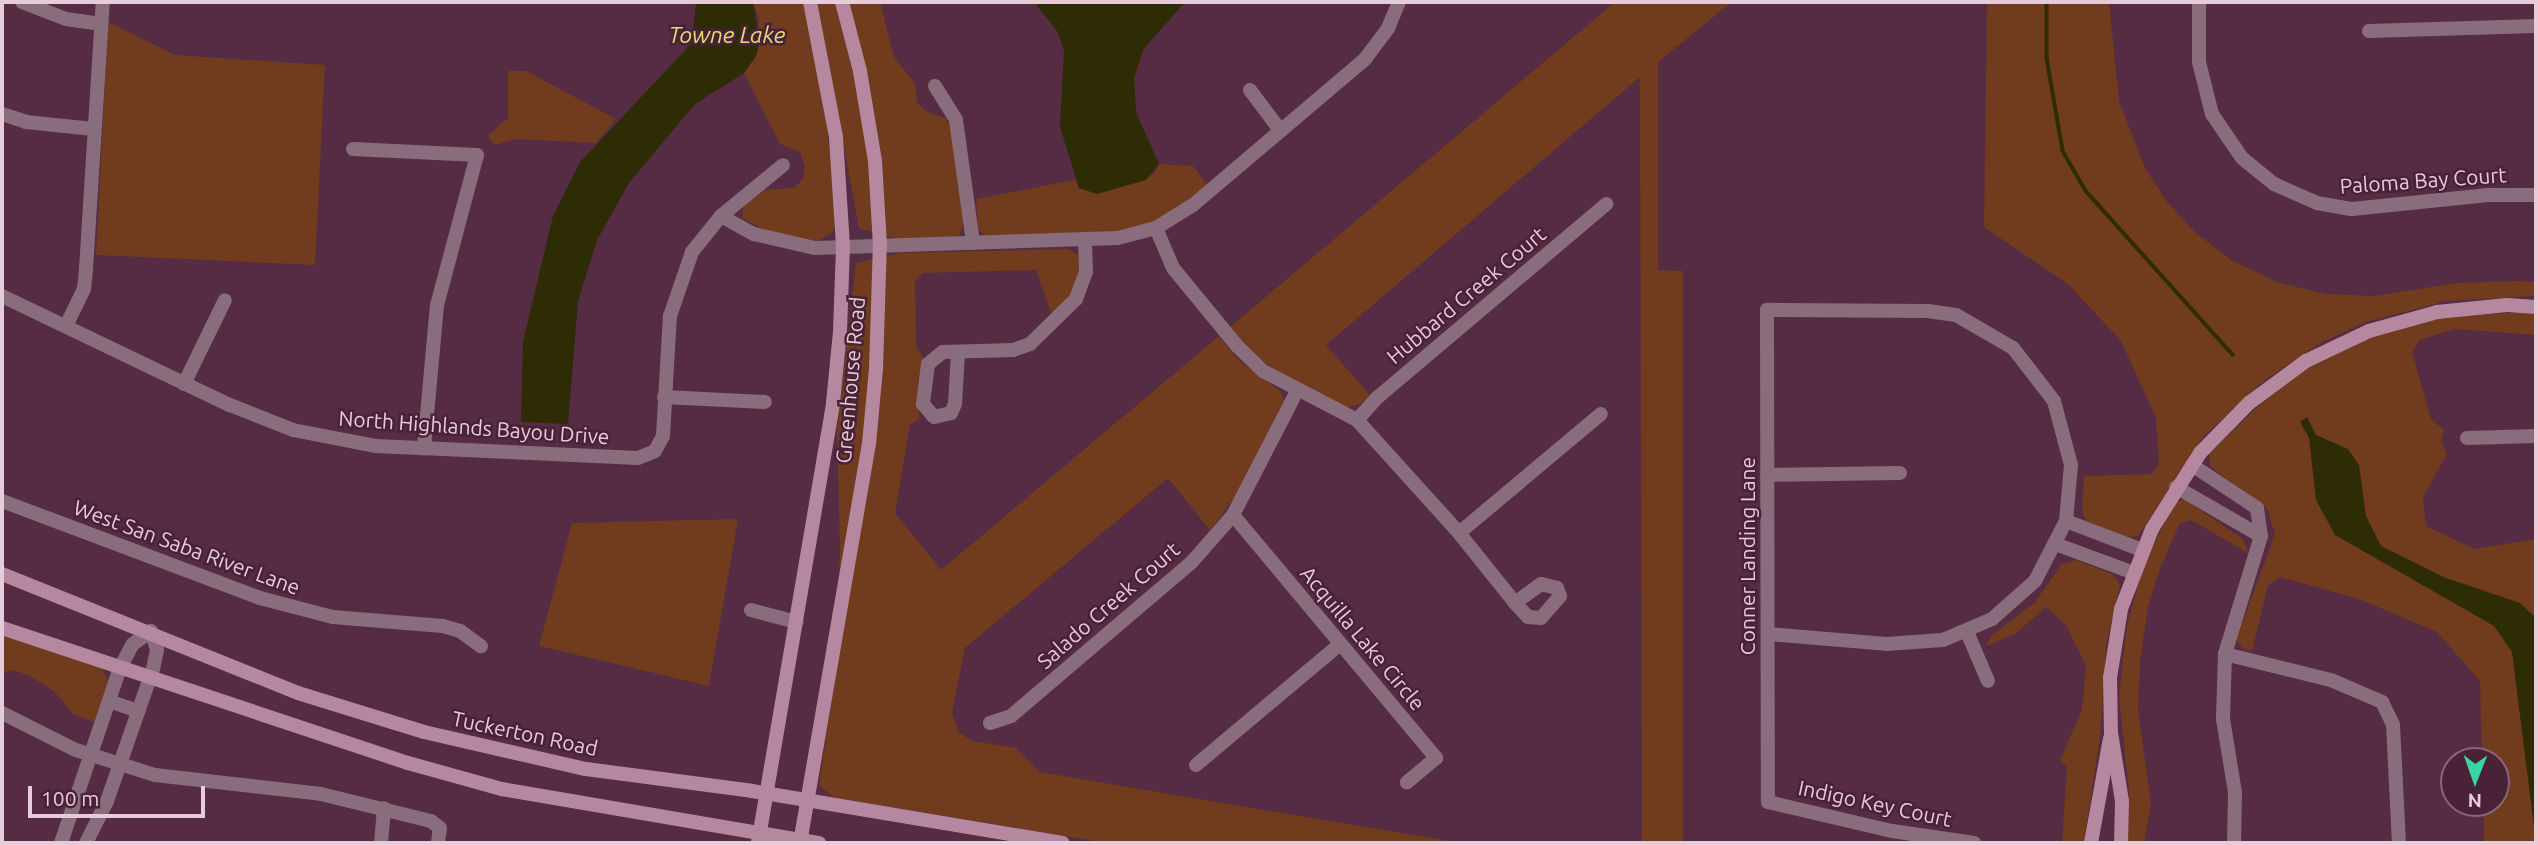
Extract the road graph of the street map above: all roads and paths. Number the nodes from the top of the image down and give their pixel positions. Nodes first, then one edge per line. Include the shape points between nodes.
1 (22, 2) edge
2 (103, 2) edge
3 (810, 2) edge
4 (842, 2) edge
5 (1399, 2) edge
6 (2199, 2) edge
7 (100, 24) junction
8 (2536, 26) edge
9 (2369, 31) dead end
10 (935, 86) dead end
11 (1250, 90) dead end
12 (2, 114) edge
13 (94, 129) junction
14 (1280, 130) junction
15 (353, 149) dead end
16 (783, 165) dead end
17 (2536, 195) edge
18 (1606, 204) dead end
19 (721, 216) junction
20 (1156, 228) junction
21 (1085, 240) junction
22 (973, 243) junction
23 (880, 245) junction
24 (843, 246) junction
25 (2, 296) edge
26 (225, 300) dead end
27 (2536, 307) edge
28 (66, 326) junction
29 (958, 352) dead end
30 (184, 384) junction
31 (1297, 391) junction
32 (664, 397) junction
33 (765, 402) dead end
34 (1601, 414) dead end
35 (1357, 421) junction
36 (2536, 436) edge
37 (2467, 439) dead end
38 (424, 448) junction
39 (2192, 465) junction
40 (1900, 473) dead end
41 (1768, 475) junction
42 (2176, 487) junction
43 (2, 502) edge
44 (1233, 514) junction
45 (2066, 521) junction
46 (1459, 534) junction
47 (2261, 536) junction
48 (2058, 545) junction
49 (2142, 550) junction
50 (2134, 573) junction
51 (2, 574) edge
52 (1515, 603) dead end
53 (751, 610) dead end
54 (796, 622) junction
55 (2, 628) edge
56 (151, 631) junction
57 (1967, 632) junction
58 (1768, 634) junction
59 (1340, 644) junction
60 (481, 646) dead end
61 (2225, 654) junction
62 (120, 668) junction
63 (149, 679) junction
64 (1988, 681) dead end
65 (109, 701) junction
66 (138, 711) junction
67 (2, 713) edge
68 (990, 723) dead end
69 (2111, 733) junction
70 (91, 755) junction
71 (120, 764) junction
72 (1196, 765) dead end
73 (1407, 782) dead end
74 (767, 794) junction
75 (1768, 802) joint
76 (807, 803) junction
77 (384, 808) junction
78 (759, 838) edge
79 (800, 842) edge
80 (61, 843) edge
81 (86, 843) edge
82 (380, 843) edge
83 (438, 843) edge
84 (819, 843) edge
85 (1063, 843) edge
86 (1974, 843) edge
87 (2091, 843) edge
88 (2121, 843) edge
89 (2234, 843) edge
90 (2399, 843) edge

1 - 7 street via 66,19
2 - 7 street
3 - 24 main road, Greenhouse Road via 836,137
4 - 23 main road, Greenhouse Road via 873,148
5 - 14 street via 1388,28 1365,59
6 - 17 street, Paloma Bay Court via 2199,62 2213,114 2242,158 2274,184 2317,203 2352,209 2468,196
7 - 13 street
8 - 9 street
10 - 22 street via 957,120
11 - 14 street
12 - 13 street via 26,122
13 - 28 street via 84,289
14 - 20 street via 1193,205
15 - 38 street via 477,155 437,305
16 - 19 street
18 - 35 street, Hubbard Creek Court via 1378,397
19 - 24 street via 754,234 792,245
19 - 32 street via 692,253 670,316
20 - 21 street via 1118,238
20 - 31 street via 1173,268 1237,346 1263,371
21 - 22 street
21 - 29 street via 1086,272 1076,299 1058,320 1030,344 1013,350
22 - 23 street
23 - 24 street
23 - 76 main road, Greenhouse Road via 869,444
24 - 54 main road, Greenhouse Road via 833,402
25 - 28 street, North Highlands Bayou Drive
26 - 30 street
27 - 39 main road via 2437,312 2369,331 2306,361 2249,403
28 - 30 street, North Highlands Bayou Drive
30 - 38 street, North Highlands Bayou Drive via 293,430 353,442
31 - 35 street
31 - 44 street, Salado Creek Court
32 - 33 street
32 - 38 street, North Highlands Bayou Drive via 663,436 655,451 638,458
34 - 46 street
35 - 46 street
36 - 37 street
39 - 42 main road
39 - 47 street via 2257,508
40 - 41 street
41 - 45 street, Conner Landing Lane via 1767,310 1956,315 1986,329 2029,365 2054,401 2071,465
41 - 58 street, Conner Landing Lane
42 - 47 street
42 - 49 main road
43 - 60 street, West San Saba River Lane via 260,598 333,617 443,626
44 - 59 street, Acquilla Lake Circle
44 - 68 street, Salado Creek Court via 1168,586 1011,716
45 - 48 street
45 - 49 street
46 - 52 street
47 - 61 street
48 - 50 street
48 - 57 street via 2015,602
49 - 50 main road
50 - 69 main road via 2121,609 2110,678
51 - 56 main road, Tuckerton Road
53 - 54 street
54 - 74 main road, Greenhouse Road
55 - 62 main road
56 - 62 street via 133,644
56 - 63 street via 157,650
56 - 74 main road, Tuckerton Road via 298,693 424,732 586,769
57 - 58 street via 1912,645
57 - 64 street
58 - 75 street, Conner Landing Lane
59 - 72 street
59 - 73 street, Acquilla Lake Circle via 1436,758
61 - 89 street via 2223,719 2235,792
61 - 90 street via 2331,680 2382,702 2393,725
62 - 63 main road
62 - 65 street
63 - 66 street
63 - 78 main road via 396,760 502,789
65 - 66 street
65 - 70 street
66 - 71 street
67 - 70 street
69 - 87 main road
69 - 88 main road via 2120,775
70 - 71 street
70 - 80 street
71 - 77 street via 179,780 321,794
71 - 81 street
74 - 76 main road, Tuckerton Road
74 - 78 main road, Greenhouse Road
75 - 86 street, Indigo Key Court via 1918,836
76 - 79 main road, Greenhouse Road
76 - 85 main road, Tuckerton Road
77 - 82 street
77 - 83 street via 431,821 440,828
78 - 79 main road
79 - 84 main road

